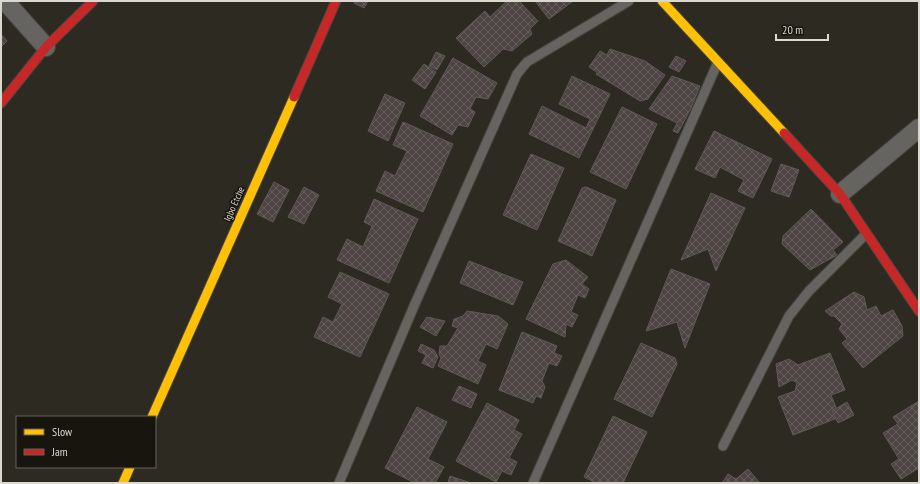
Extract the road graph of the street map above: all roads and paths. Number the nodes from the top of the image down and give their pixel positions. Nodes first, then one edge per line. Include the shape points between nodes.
1 (5, 1) edge
2 (93, 1) edge
3 (336, 1) edge
4 (629, 1) edge
5 (662, 1) edge
6 (46, 47) junction
7 (718, 61) junction
8 (1, 103) edge
9 (919, 128) edge
10 (840, 194) junction
11 (867, 233) junction
12 (919, 311) edge
13 (152, 416) edge
14 (723, 446) dead end
15 (130, 468) edge
16 (123, 483) edge
17 (339, 483) edge
18 (533, 483) edge

1 - 6 street
2 - 6 street
3 - 13 street, Igbo Etche
4 - 17 lane via 527,62 517,74
5 - 7 street
6 - 8 street
7 - 10 street
7 - 18 lane
9 - 10 street
10 - 11 street
11 - 12 street
11 - 14 lane via 809,290 789,316
15 - 16 street

